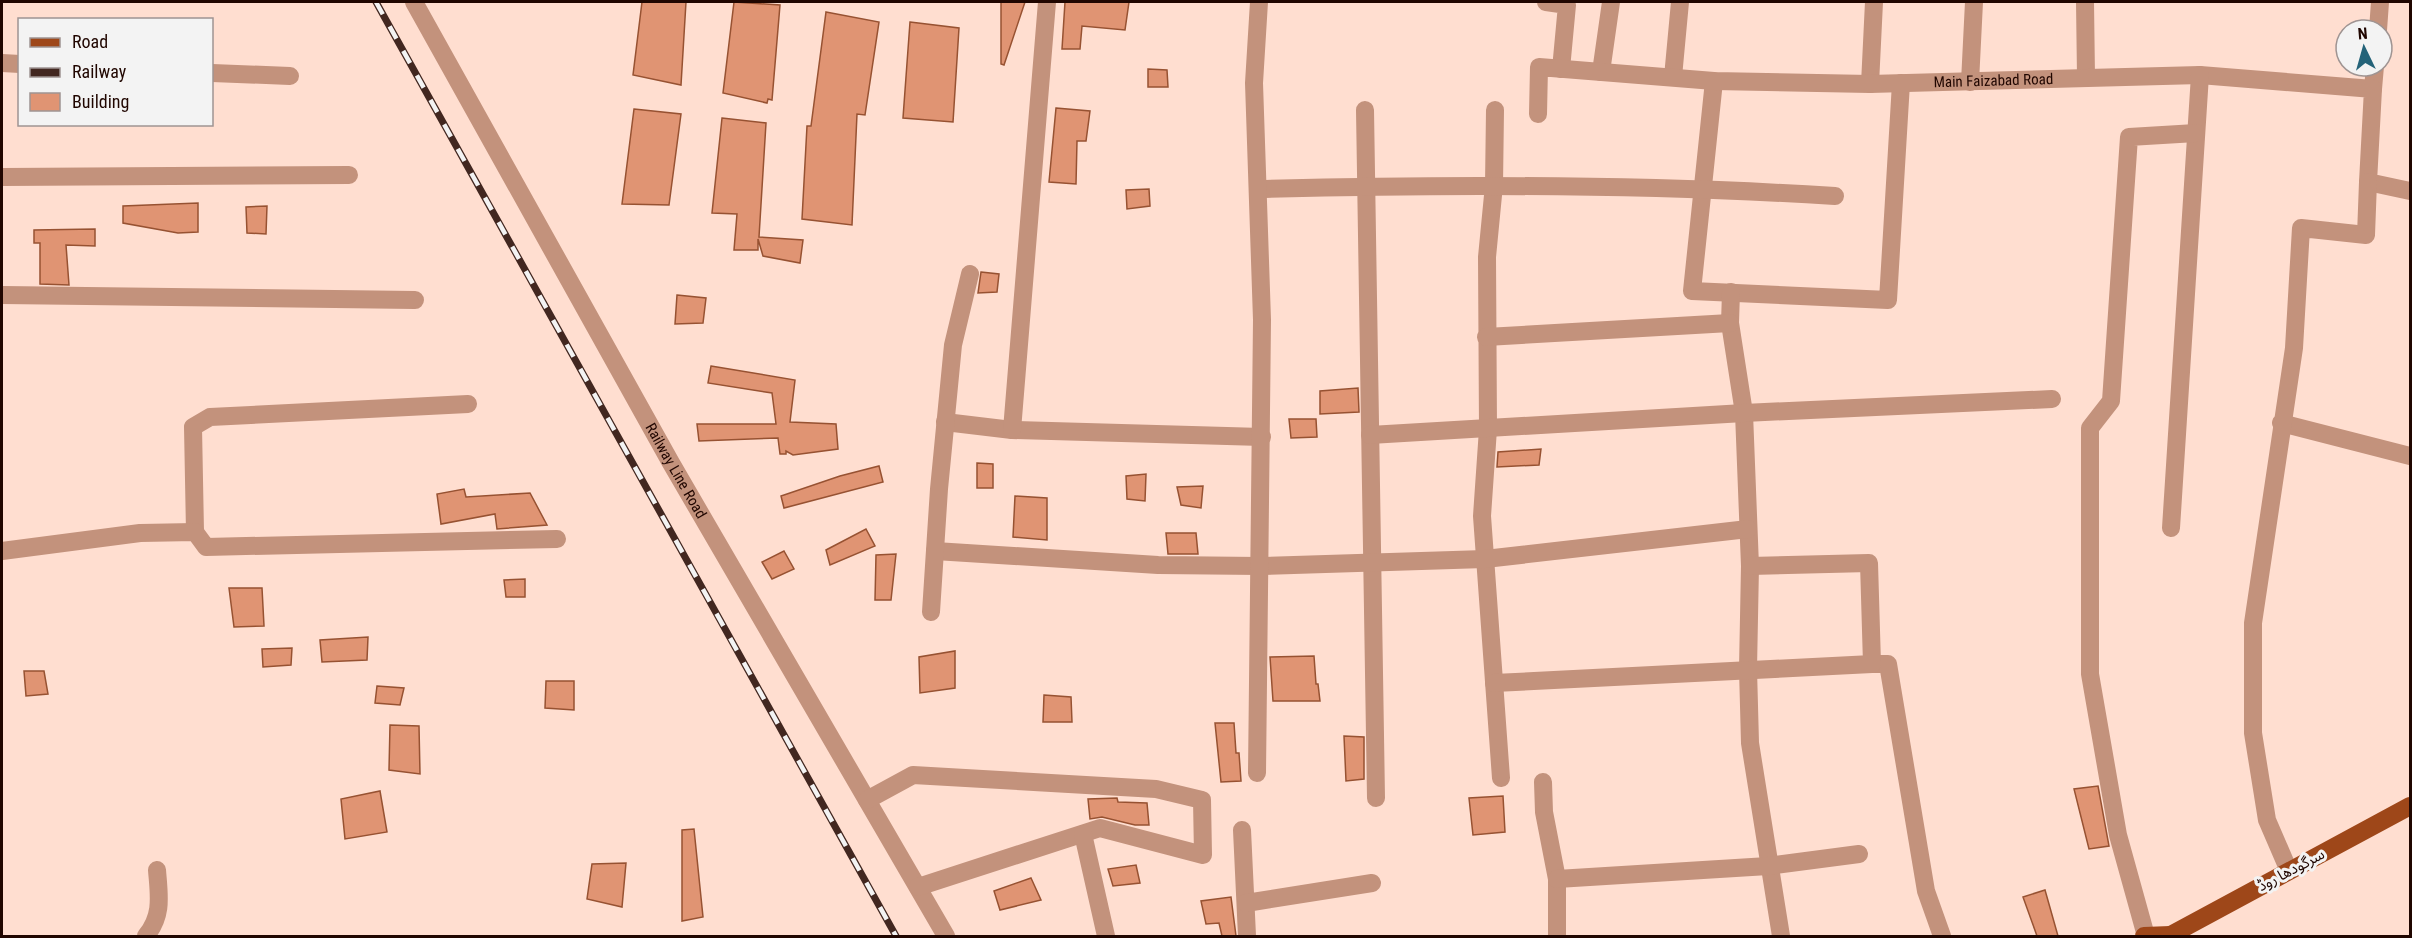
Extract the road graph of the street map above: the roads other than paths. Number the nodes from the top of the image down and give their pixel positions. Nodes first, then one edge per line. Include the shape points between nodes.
1 (414, 2) edge
2 (1047, 2) edge
3 (1258, 2) edge
4 (1546, 2) edge
5 (1611, 2) edge
6 (1680, 2) edge
7 (1874, 2) edge
8 (1974, 2) edge
9 (2085, 2) edge
10 (2380, 2) edge
11 (2379, 18) edge
12 (2, 63) edge
13 (18, 64) edge
14 (1561, 69) junction
15 (1602, 72) junction
16 (213, 73) edge
17 (2200, 75) junction
18 (290, 76) dead end
19 (1674, 77) junction
20 (2086, 77) junction
21 (2374, 78) edge
22 (1714, 81) junction
23 (1970, 82) junction
24 (1901, 83) junction
25 (1870, 84) junction
26 (2373, 89) junction
27 (1365, 110) dead end
28 (1495, 110) dead end
29 (1538, 114) dead end
30 (2196, 132) junction
31 (349, 175) dead end
32 (2, 177) edge
33 (2368, 182) junction
34 (1494, 185) junction
35 (1367, 186) junction
36 (1702, 188) junction
37 (1258, 189) junction
38 (2410, 191) edge
39 (1834, 196) dead end
40 (970, 274) dead end
41 (1731, 292) junction
42 (2, 295) edge
43 (415, 300) dead end
44 (1730, 323) junction
45 (1486, 337) junction
46 (2052, 399) dead end
47 (468, 404) dead end
48 (1744, 413) junction
49 (945, 422) junction
50 (2281, 423) junction
51 (1488, 429) junction
52 (1012, 430) junction
53 (1370, 435) junction
54 (1262, 437) junction
55 (2410, 456) edge
56 (2171, 528) dead end
57 (1748, 529) junction
58 (195, 532) junction
59 (557, 539) dead end
60 (2, 551) edge
61 (935, 551) junction
62 (1485, 559) junction
63 (1372, 562) junction
64 (1261, 566) junction
65 (1750, 566) junction
66 (931, 612) dead end
67 (1872, 664) junction
68 (1748, 669) junction
69 (1494, 683) junction
70 (1257, 773) dead end
71 (1501, 778) dead end
72 (1543, 782) dead end
73 (1376, 798) dead end
74 (867, 800) junction
75 (2410, 806) edge
76 (1242, 830) dead end
77 (1083, 834) junction
78 (1859, 854) dead end
79 (1768, 866) junction
80 (157, 870) dead end
81 (2289, 871) junction
82 (1557, 879) junction
83 (1372, 883) dead end
84 (918, 887) junction
85 (1246, 903) junction
86 (146, 936) edge
87 (946, 936) edge
88 (1106, 936) edge
89 (1247, 936) edge
90 (1557, 936) edge
91 (1780, 936) edge
92 (1942, 936) edge
93 (2145, 936) edge
94 (2170, 936) edge

1 - 74 street, Railway Line Road via 671,463
2 - 52 street
3 - 37 street via 1254,83
4 - 14 street via 1567,5
5 - 15 street
6 - 19 street
7 - 25 street
8 - 23 street
9 - 20 street
10 - 11 street
12 - 13 street
14 - 15 street, Main Faizabad Road
14 - 29 street, Main Faizabad Road via 1539,67
15 - 19 street, Main Faizabad Road
16 - 18 street
17 - 20 street, Main Faizabad Road
17 - 26 street, Main Faizabad Road
17 - 30 street
19 - 22 street, Main Faizabad Road
20 - 23 street, Main Faizabad Road
21 - 26 street
22 - 25 street, Main Faizabad Road
22 - 36 street
23 - 24 street, Main Faizabad Road
24 - 25 street, Main Faizabad Road
24 - 41 street via 1888,300
26 - 33 street
27 - 35 street
28 - 34 street
30 - 56 street
30 - 93 street via 2129,137 2111,401 2090,428 2090,674 2118,835
31 - 32 street
33 - 38 street
33 - 50 street via 2366,235 2301,228 2294,348
34 - 35 street
34 - 36 street
34 - 45 street via 1487,257
35 - 37 street
35 - 53 street
36 - 39 street
36 - 41 street via 1692,291
37 - 54 street
40 - 49 street via 953,345
41 - 44 street
42 - 43 street
44 - 45 street
44 - 48 street
45 - 51 street
46 - 48 street
47 - 58 street via 210,417 193,427
48 - 51 street
48 - 57 street
49 - 52 street
49 - 61 street
50 - 55 street
50 - 81 street via 2253,623 2253,733 2266,820
51 - 53 street
51 - 62 street via 1482,516
52 - 54 street
53 - 63 street
54 - 64 street
57 - 62 street
57 - 65 street
58 - 59 street via 206,547
58 - 60 street via 140,533
61 - 64 street via 1158,565
61 - 66 street
62 - 63 street
62 - 69 street
63 - 64 street
63 - 73 street
64 - 70 street
65 - 67 street via 1869,563
65 - 68 street
67 - 68 street
67 - 92 street via 1888,664 1926,891
68 - 69 street
68 - 79 street via 1750,743
69 - 71 street
72 - 82 street via 1544,812
74 - 77 street via 913,775 1156,789 1202,800 1203,855 1100,828
74 - 84 street, Railway Line Road
75 - 81 main road, سرگودھا روڈ
76 - 85 street
77 - 84 street
77 - 88 street
78 - 79 street
79 - 82 street
79 - 91 street
80 - 86 street via 160,911
81 - 94 main road, سرگودھا روڈ
82 - 90 street
83 - 85 street
84 - 87 street, Railway Line Road
85 - 89 street
93 - 94 main road

